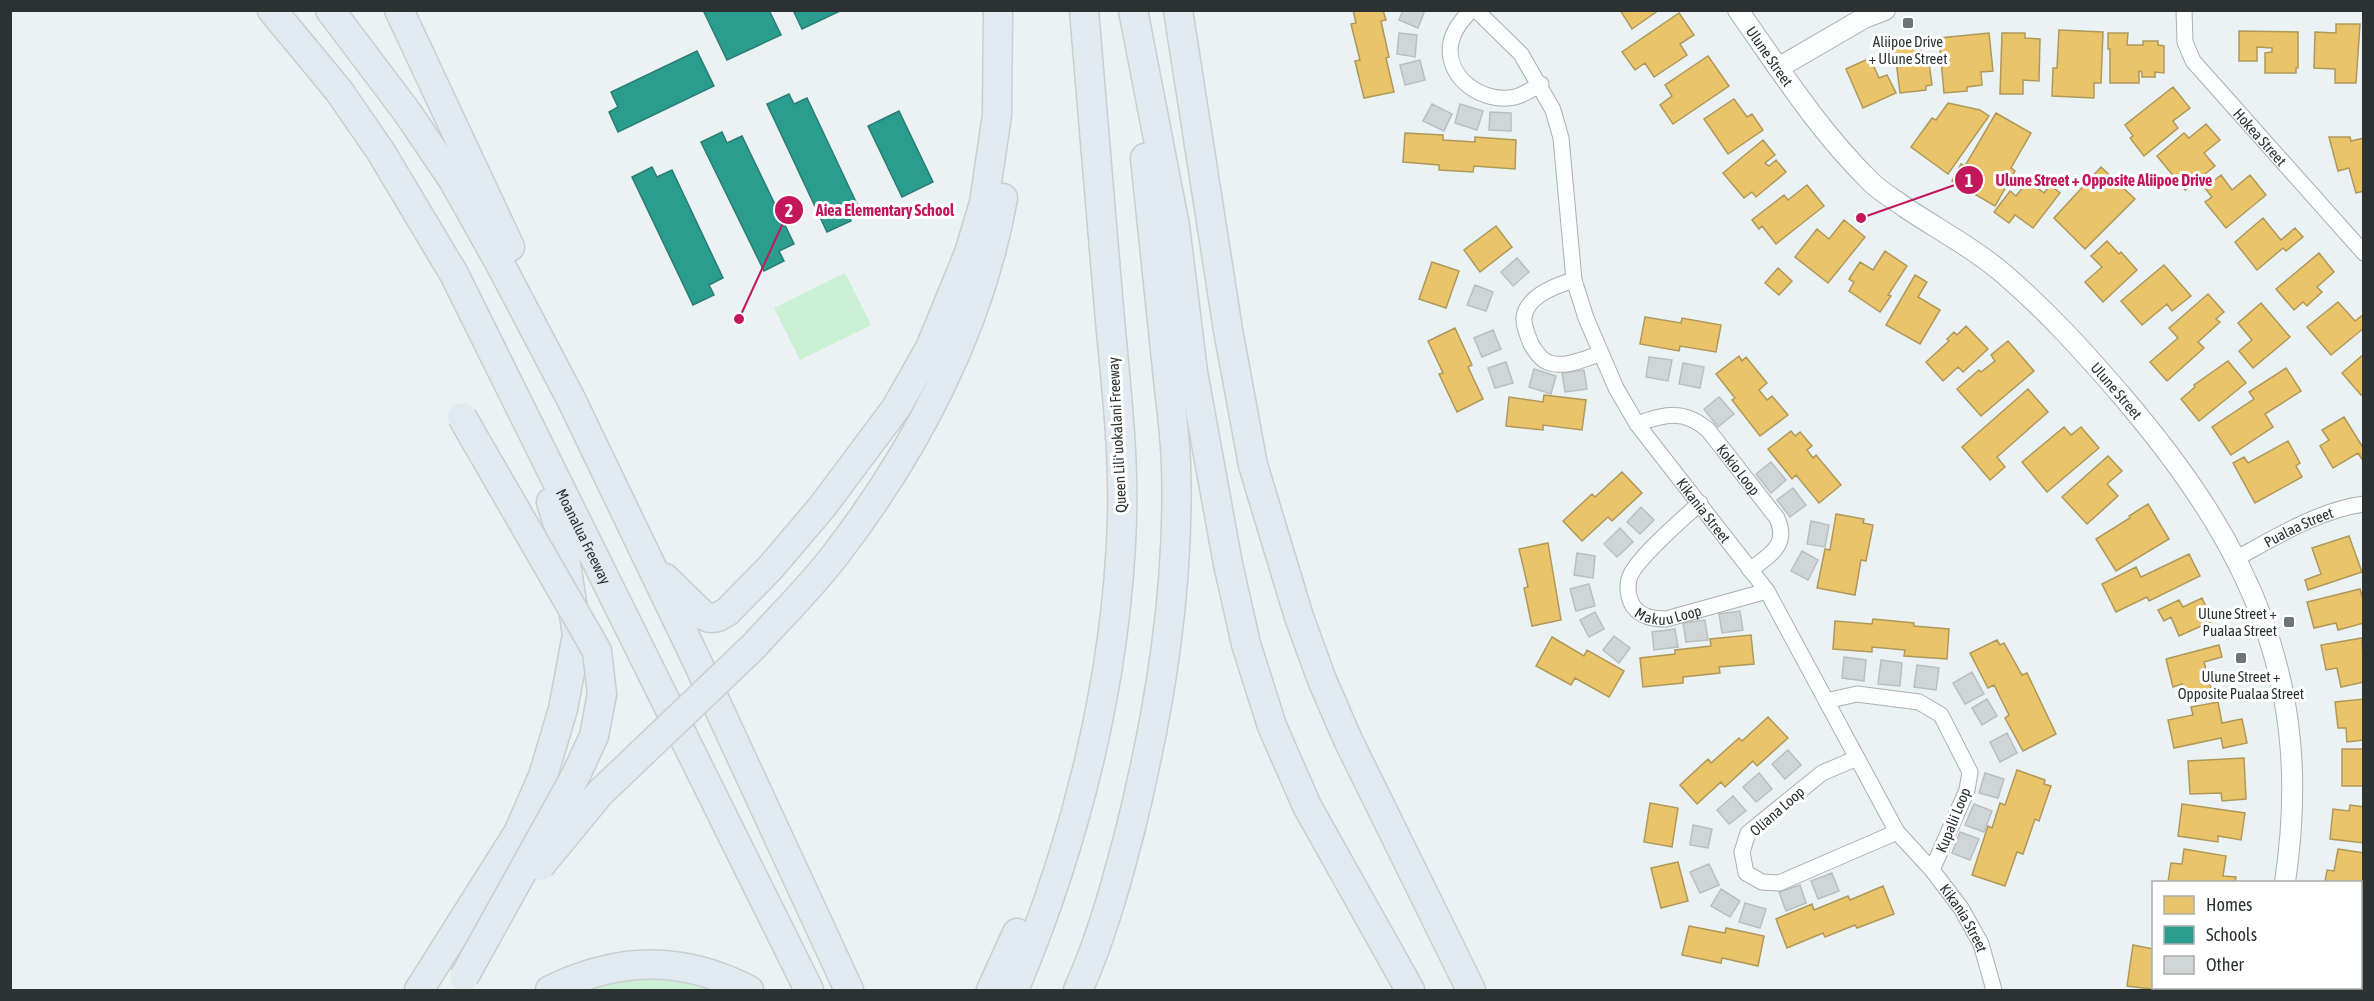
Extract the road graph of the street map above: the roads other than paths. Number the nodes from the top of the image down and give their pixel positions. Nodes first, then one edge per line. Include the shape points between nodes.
1 (253, 10) edge
2 (272, 10) edge
3 (330, 10) edge
4 (399, 10) edge
5 (998, 10) edge
6 (1014, 10) edge
7 (1084, 10) edge
8 (1131, 10) edge
9 (1178, 10) edge
10 (1471, 10) edge
11 (1476, 10) edge
12 (1738, 10) edge
13 (1885, 10) edge
14 (2184, 10) edge
15 (1778, 68) junction
16 (1541, 84) junction
17 (339, 91) junction
18 (2364, 253) edge
19 (1574, 280) junction
20 (1600, 354) junction
21 (570, 399) junction
22 (522, 415) junction
23 (462, 417) dead end
24 (1637, 424) junction
25 (1700, 503) junction
26 (2364, 504) edge
27 (2237, 558) junction
28 (647, 559) junction
29 (1750, 570) junction
30 (1767, 591) junction
31 (1826, 701) junction
32 (1857, 758) junction
33 (1082, 789) junction
34 (1897, 832) junction
35 (1932, 870) junction
36 (797, 876) junction
37 (2285, 881) edge
38 (461, 984) edge
39 (419, 990) edge
40 (550, 990) edge
41 (749, 990) edge
42 (809, 990) edge
43 (849, 990) edge
44 (858, 990) edge
45 (991, 990) edge
46 (1014, 990) edge
47 (1078, 990) edge
48 (1410, 990) edge
49 (1471, 990) edge
50 (1994, 990) edge

1 - 17 highway
2 - 17 highway
3 - 21 highway via 453,180
4 - 21 highway via 514,254
5 - 28 highway via 997,115 984,203 954,294 930,348 896,408 822,507 727,612 718,617 704,616
6 - 38 highway, bridge via 1016,69 1010,162 988,266 966,331 930,408 886,484 835,556 754,646 600,793 527,881
7 - 33 highway, Queen Liliʻuokalani Freeway via 1119,413 1122,519 1112,635
8 - 47 highway via 1176,462 1176,532 1164,664 1148,757 1124,855
8 - 48 highway via 1175,226 1193,372 1246,644 1272,726 1307,806
9 - 49 highway via 1253,465 1322,680
10 - 16 street via 1458,24 1451,43 1451,60 1459,77 1474,90 1492,97 1516,97
11 - 16 street, Kikania Street via 1521,54
12 - 15 street, Ulune Street
13 - 15 street
14 - 18 street, Hokea Street via 2185,42 2193,61
15 - 27 street, Ulune Street via 1826,134 1874,185 1992,264 2043,308 2174,460
16 - 19 street, Kikania Street via 1554,110 1561,138
17 - 22 highway, Moanalua Freeway via 381,152 454,274
19 - 20 street, Kikania Street
19 - 20 street via 1556,285 1533,302 1524,315 1525,329 1535,352 1549,363 1564,364
20 - 24 street, Kikania Street
21 - 28 highway
22 - 39 highway via 562,537 577,635 564,709 543,776 518,834
22 - 42 highway, Moanalua Freeway
23 - 38 highway, bridge via 597,651 602,694 594,736 576,775
24 - 25 street, Kikania Street
24 - 29 street, Kokio Loop via 1660,416 1696,419 1777,518 1782,530 1779,545
25 - 29 street, Kikania Street
25 - 30 street, Makuu Loop via 1639,561 1629,577 1631,604 1640,614 1666,620
26 - 27 street, Pualaa Street via 2313,519
27 - 37 street, Ulune Street via 2261,612 2279,670 2289,725 2292,837
28 - 36 highway
29 - 30 street, Kikania Street
30 - 31 street, Kikania Street
31 - 32 street, Kikania Street
31 - 35 street, Kupalii Loop via 1857,694 1908,700 1941,715 1970,772 1967,790
32 - 34 street, Kikania Street
32 - 34 street, Oliana Loop via 1822,773 1748,833 1742,852 1746,873 1762,882 1779,883
33 - 45 highway
33 - 46 highway, Queen Liliʻuokalani Freeway via 1041,925
34 - 35 street, Kikania Street
35 - 50 street, Kikania Street via 1961,908 1981,944
36 - 43 highway
36 - 44 highway
40 - 41 highway via 592,972 637,964 695,969

